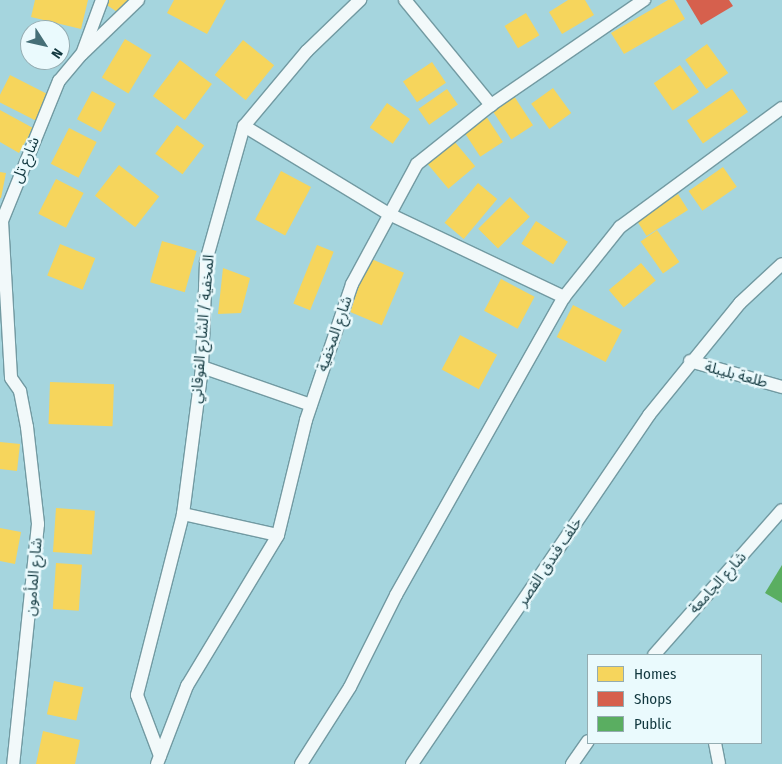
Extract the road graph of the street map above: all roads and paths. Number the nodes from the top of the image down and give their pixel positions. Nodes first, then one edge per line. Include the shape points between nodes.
1 (102, 0) edge
2 (138, 0) edge
3 (360, 0) edge
4 (406, 0) edge
5 (644, 0) edge
6 (82, 54) junction
7 (490, 104) junction
8 (782, 108) edge
9 (244, 126) junction
10 (389, 214) junction
11 (1, 223) edge
12 (782, 264) edge
13 (564, 297) junction
14 (690, 361) junction
15 (202, 367) junction
16 (782, 387) edge
17 (20, 391) joint
18 (311, 405) junction
19 (782, 510) edge
20 (183, 514) junction
21 (278, 535) junction
22 (656, 654) edge
23 (587, 742) edge
24 (715, 744) edge
25 (158, 760) edge
26 (13, 764) edge
27 (301, 764) edge
28 (412, 764) edge
29 (572, 764) edge
30 (719, 764) edge

1 - 6 street, شارع تل
2 - 6 street
3 - 9 street, المخفية / الشارع الفوقاني via 308,50
4 - 7 street
5 - 7 street, شارع المخفية
6 - 11 street, شارع تل via 59,82
7 - 10 street, شارع المخفية via 417,164
8 - 13 street via 620,227
9 - 10 street
9 - 15 street, المخفية / الشارع الفوقاني via 206,261
10 - 13 street
10 - 18 street, شارع المخفية via 352,284
11 - 17 street, شارع تل via 11,378
12 - 14 street, خلف فندق القصر via 740,302
13 - 27 street via 396,595 350,687
14 - 16 street, طلعة بليبلة
14 - 28 street, خلف فندق القصر
15 - 18 street
15 - 20 street, المخفية / الشارع الفوقاني
17 - 26 street, شارع المأمون via 33,461 38,542
18 - 21 street, شارع المخفية
19 - 22 street, شارع الجامعة
20 - 21 street
20 - 25 street, المخفية / الشارع الفوقاني via 137,695
21 - 25 street, شارع المخفية via 187,686
23 - 29 street
24 - 30 street

